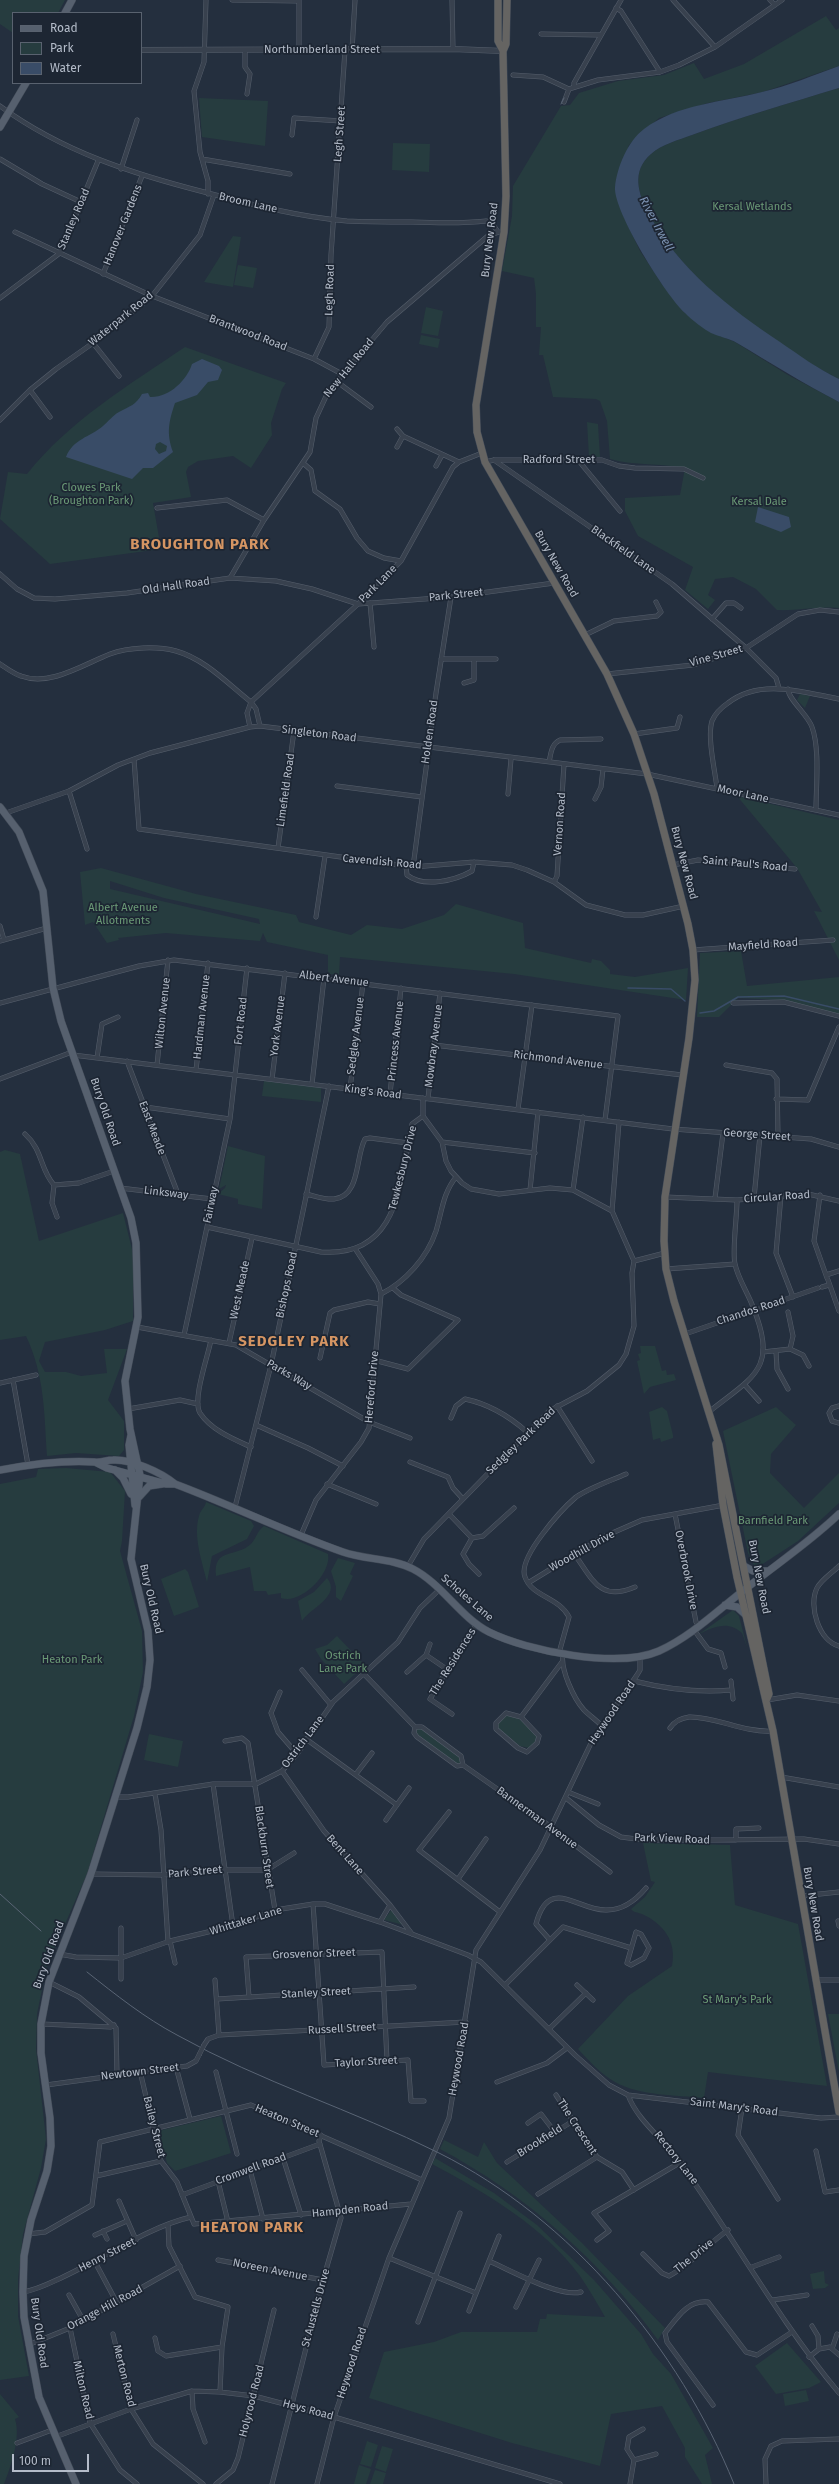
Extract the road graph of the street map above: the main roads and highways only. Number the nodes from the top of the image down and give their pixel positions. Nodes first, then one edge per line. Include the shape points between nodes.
1 (72, 0) edge
2 (498, 0) edge
3 (507, 0) edge
4 (66, 12) edge
5 (503, 51) junction
6 (25, 84) edge
7 (0, 127) edge
8 (0, 806) edge
9 (131, 1435) junction
10 (716, 1438) junction
11 (96, 1462) junction
12 (139, 1466) junction
13 (131, 1468) junction
14 (0, 1470) edge
15 (114, 1470) junction
16 (140, 1476) junction
17 (166, 1484) junction
18 (175, 1484) junction
19 (136, 1500) junction
20 (839, 1514) edge
21 (744, 1566) junction
22 (768, 1571) junction
23 (748, 1586) junction
24 (741, 1593) junction
25 (725, 1606) junction
26 (747, 1617) junction
27 (767, 1700) junction
28 (839, 2112) edge
29 (76, 2484) edge

1 - 4 main road
2 - 5 highway via 498,41
3 - 5 highway, Bury New Road via 506,44
5 - 10 highway, Bury New Road via 505,75 501,232 475,411 477,432 485,462 607,674 634,734 684,906 693,950 694,996 665,1197 665,1253 666,1269
6 - 7 main road
8 - 9 main road, Bury Old Road via 19,832 43,891 53,988 72,1053 120,1188 136,1243 139,1305 137,1327 126,1371
9 - 12 main road, Bury Old Road
9 - 13 main road, Bury Old Road
10 - 21 highway, Bury New Road
10 - 24 highway, Bury New Road via 723,1505
11 - 13 main road
11 - 14 main road via 62,1461
11 - 15 main road
12 - 13 main road, Scholes Lane
12 - 16 main road, Bury Old Road
12 - 18 main road, Scholes Lane via 168,1478
13 - 15 main road
13 - 16 main road, Scholes Lane
13 - 19 main road, Bury Old Road
15 - 19 main road via 123,1478
16 - 17 main road, Scholes Lane
16 - 19 main road, Bury Old Road
17 - 18 main road, Scholes Lane
17 - 19 main road via 149,1486
18 - 25 main road, Scholes Lane via 346,1553 408,1566 440,1589 478,1624 500,1636 562,1657 640,1655 658,1652
19 - 29 main road, Bury Old Road via 130,1559 148,1631 149,1673 142,1710 116,1797 91,1874 49,1982 41,2024 41,2053 51,2146 47,2171 28,2234 23,2292 28,2345 39,2397
20 - 22 main road, Scholes Lane
21 - 22 main road via 753,1571
21 - 23 highway, Bury New Road
22 - 23 main road, Scholes Lane
23 - 24 main road, Scholes Lane
23 - 27 highway, Bury New Road via 769,1694
24 - 25 main road, Scholes Lane
24 - 26 highway, Bury New Road
25 - 26 main road via 737,1607
26 - 27 highway, Bury New Road via 763,1694
27 - 28 highway, Bury New Road

